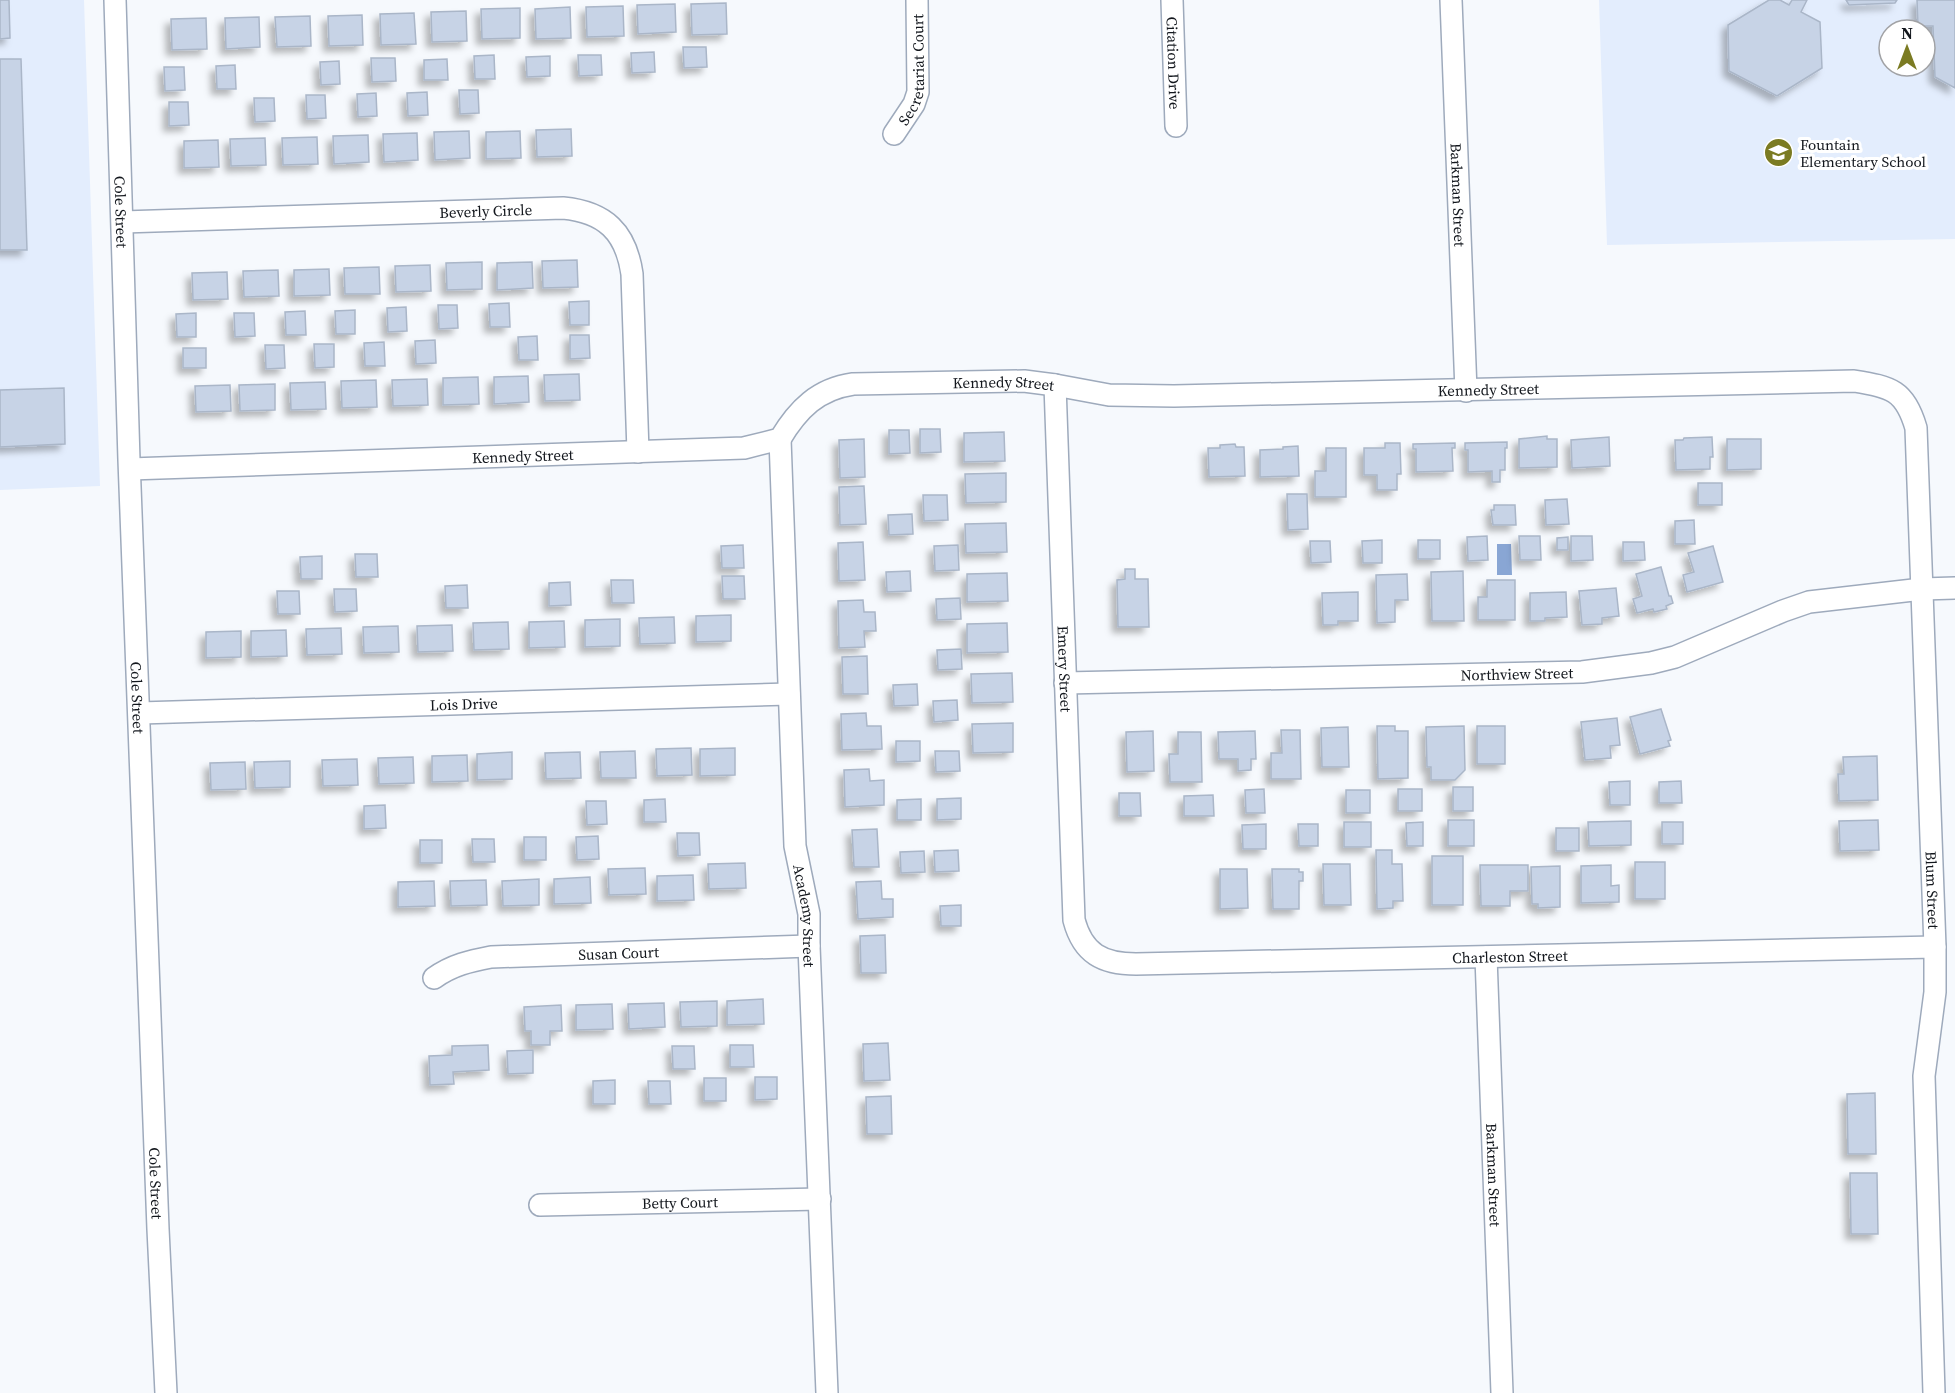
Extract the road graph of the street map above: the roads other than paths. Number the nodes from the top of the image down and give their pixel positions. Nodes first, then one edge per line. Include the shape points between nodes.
1 (115, 0) edge
2 (917, 0) edge
3 (1172, 0) edge
4 (1451, 0) edge
5 (1176, 126) dead end
6 (894, 134) dead end
7 (123, 222) junction
8 (1054, 385) junction
9 (1466, 391) junction
10 (1898, 393) joint
11 (780, 439) junction
12 (638, 452) junction
13 (130, 469) junction
14 (1955, 588) edge
15 (1922, 589) junction
16 (1065, 683) junction
17 (789, 694) junction
18 (140, 713) junction
19 (809, 946) junction
20 (1935, 947) junction
21 (1088, 949) joint
22 (1486, 957) junction
23 (435, 978) dead end
24 (820, 1199) junction
25 (540, 1205) dead end
26 (166, 1393) edge
27 (827, 1393) edge
28 (1502, 1393) edge
29 (1934, 1393) edge

1 - 7 street, Cole Street
2 - 6 street, Secretariat Court via 918,92 915,104
3 - 5 street, Citation Drive
4 - 9 street, Barkman Street
7 - 12 street, Beverly Circle via 562,208 594,214 623,241 630,259
7 - 13 street, Cole Street
8 - 9 street, Kennedy Street via 1109,395 1174,396
8 - 11 street, Kennedy Street via 986,381 841,386 818,396 788,425
8 - 16 street, Emery Street
9 - 10 street, Kennedy Street via 1854,381
10 - 15 street, Blum Street via 1910,408 1916,428
11 - 12 street, Kennedy Street via 744,448
11 - 17 street, Academy Street
12 - 13 street, Kennedy Street
13 - 18 street, Cole Street
14 - 15 street, Northview Street
15 - 16 street, Northview Street via 1809,602 1675,657 1582,672
15 - 20 street, Blum Street
16 - 21 street, Emery Street via 1074,920
17 - 18 street, Lois Drive
17 - 19 street, Academy Street via 795,846 809,914
18 - 26 street, Cole Street
19 - 23 street, Susan Court via 491,957 465,961
19 - 24 street, Academy Street
20 - 22 street, Charleston Street
20 - 29 street, Blum Street via 1935,992 1924,1076
21 - 22 street, Charleston Street via 1118,964
22 - 28 street, Barkman Street
24 - 25 street, Betty Court
24 - 27 street, Academy Street

